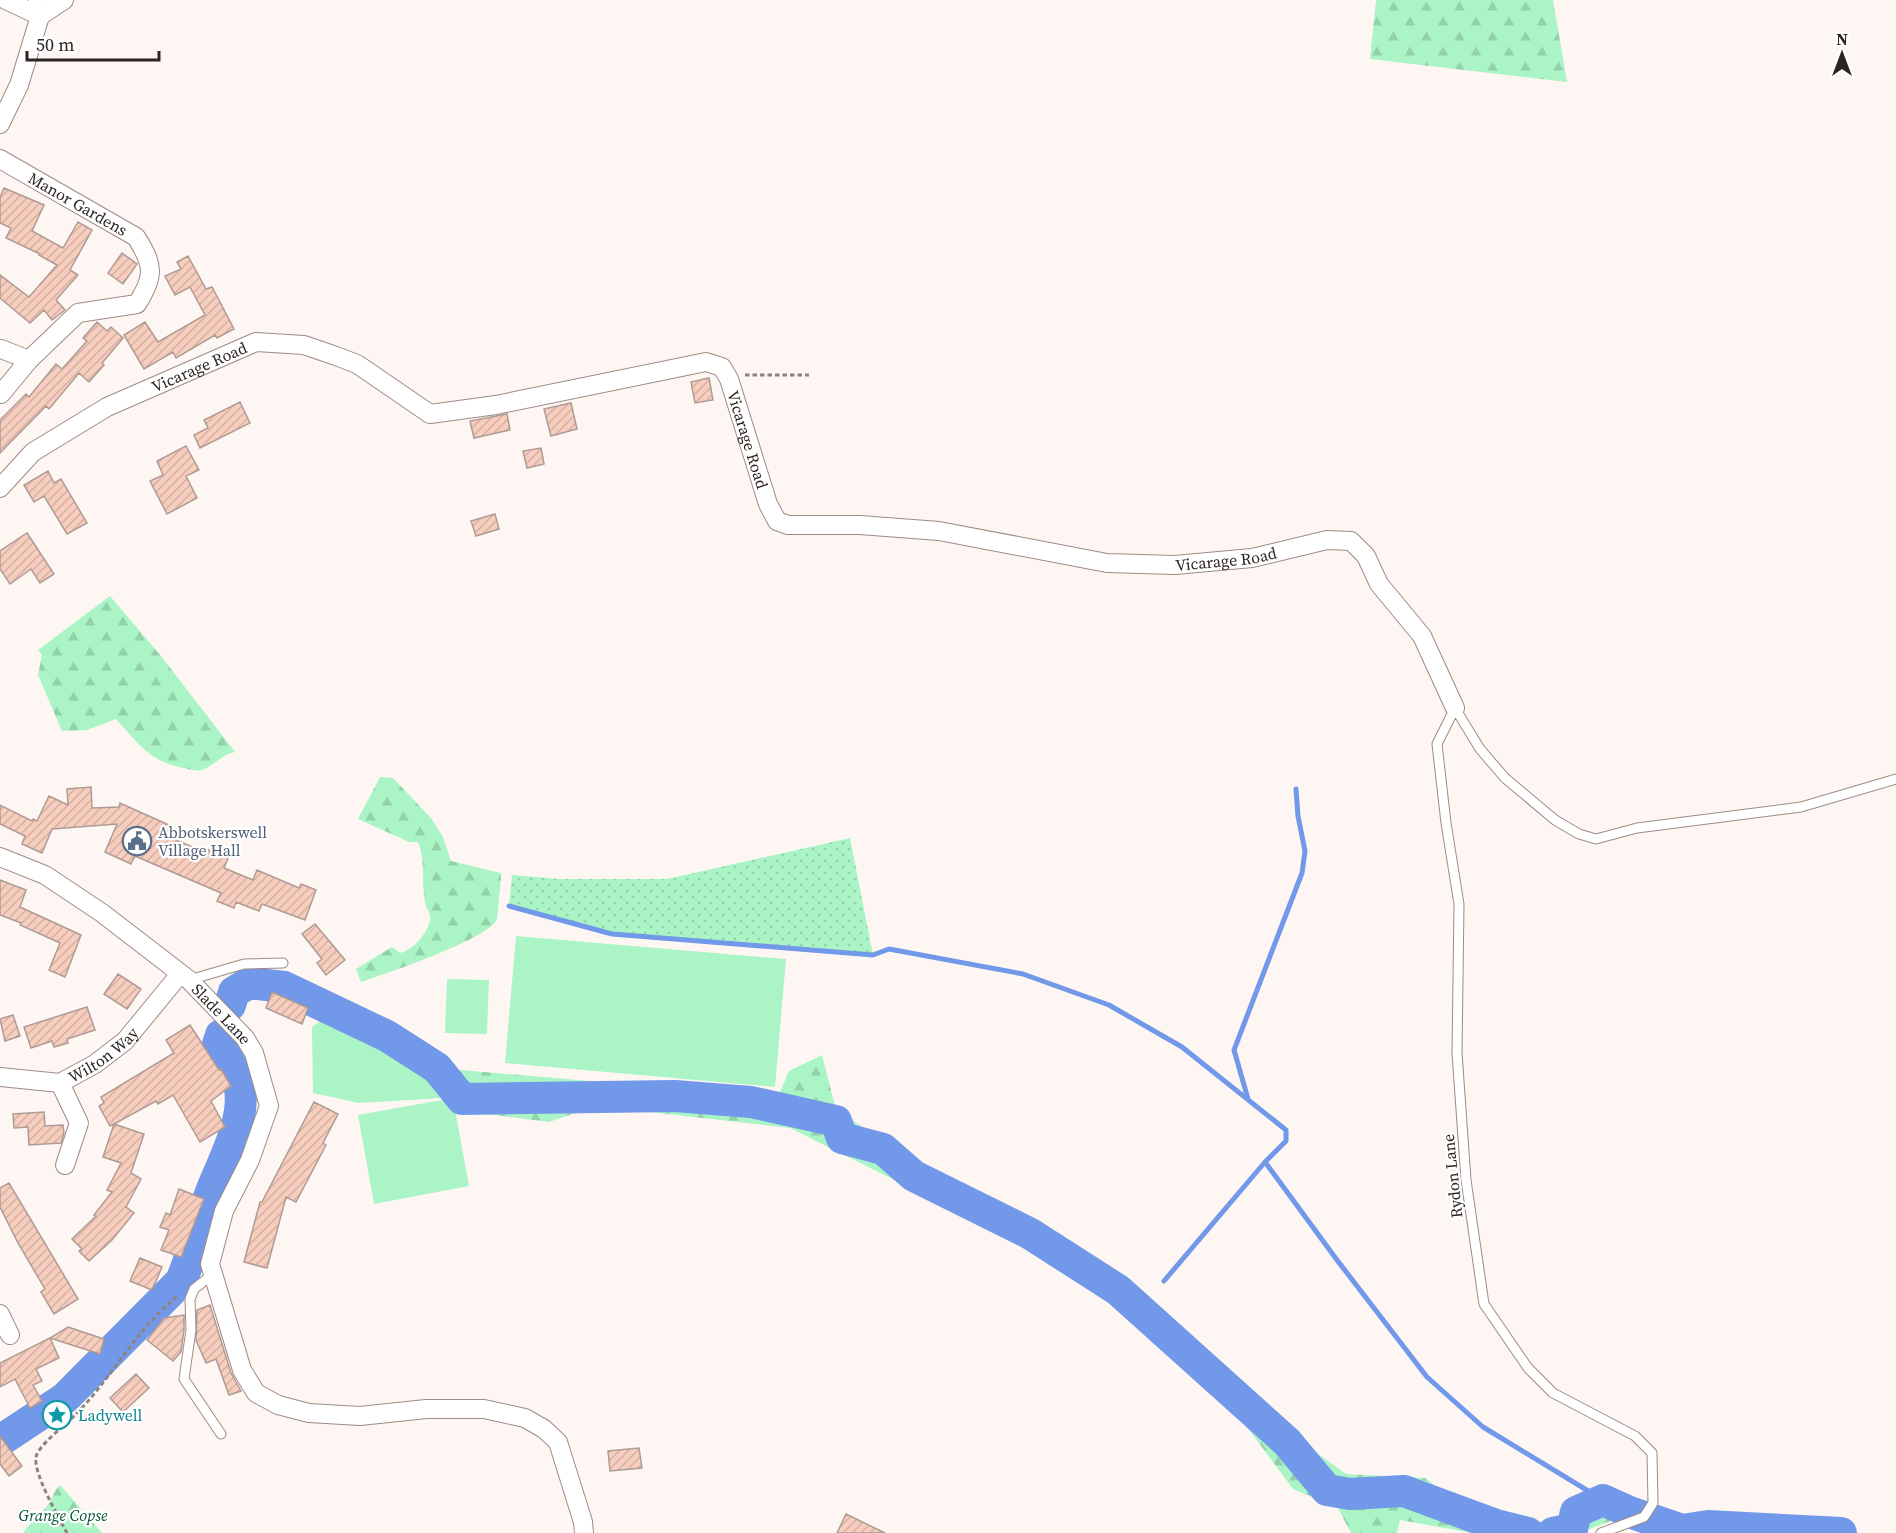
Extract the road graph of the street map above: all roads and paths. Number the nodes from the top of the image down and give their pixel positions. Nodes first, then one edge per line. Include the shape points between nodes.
1 (6, 0) edge
2 (64, 0) edge
3 (39, 8) edge
4 (0, 124) edge
5 (0, 159) edge
6 (1, 349) edge
7 (29, 360) junction
8 (725, 373) junction
9 (808, 375) dead end
10 (1, 394) edge
11 (0, 488) edge
12 (1455, 708) junction
13 (1896, 779) edge
14 (0, 857) edge
15 (283, 963) dead end
16 (184, 977) junction
17 (0, 1077) edge
18 (60, 1083) junction
19 (65, 1164) dead end
20 (212, 1269) junction
21 (178, 1296) dead end
22 (0, 1314) edge
23 (10, 1335) dead end
24 (221, 1434) dead end
25 (67, 1533) edge
26 (584, 1533) edge
27 (1601, 1533) edge

1 - 3 street
2 - 3 street
3 - 4 street via 19,85
5 - 7 street, Manor Gardens via 136,237 148,255 149,285 137,304 78,314
6 - 7 street
7 - 10 street, Manor Gardens
8 - 9 path
8 - 11 street, Vicarage Road via 722,367 706,362 496,405 430,414 357,364 304,345 256,342 106,407 33,452
8 - 12 street, Vicarage Road via 777,521 788,525 939,531 1130,564 1175,565 1252,558 1327,540 1351,541 1366,556 1379,584 1422,636
12 - 13 lane via 1480,749 1505,778 1556,820 1596,839 1637,828 1801,807
12 - 27 lane, Rydon Lane via 1437,744 1459,903 1457,1053 1466,1180 1484,1304 1528,1368 1553,1393 1635,1436 1652,1453 1653,1503 1644,1516
14 - 16 street, Slade Lane via 45,875 71,891
15 - 16 lane via 244,964
16 - 18 street, Wilton Way via 125,1041
16 - 20 street, Slade Lane via 245,1038 254,1053 269,1107 250,1160 224,1211
17 - 18 street, Wilton Way
18 - 19 street via 79,1123
20 - 24 lane via 190,1299 191,1330 184,1379
20 - 26 street via 242,1370 256,1392 278,1406 309,1413 360,1416 426,1409 484,1409 525,1418 558,1442
21 - 25 path via 153,1319 80,1410 39,1449 39,1472
22 - 23 street

